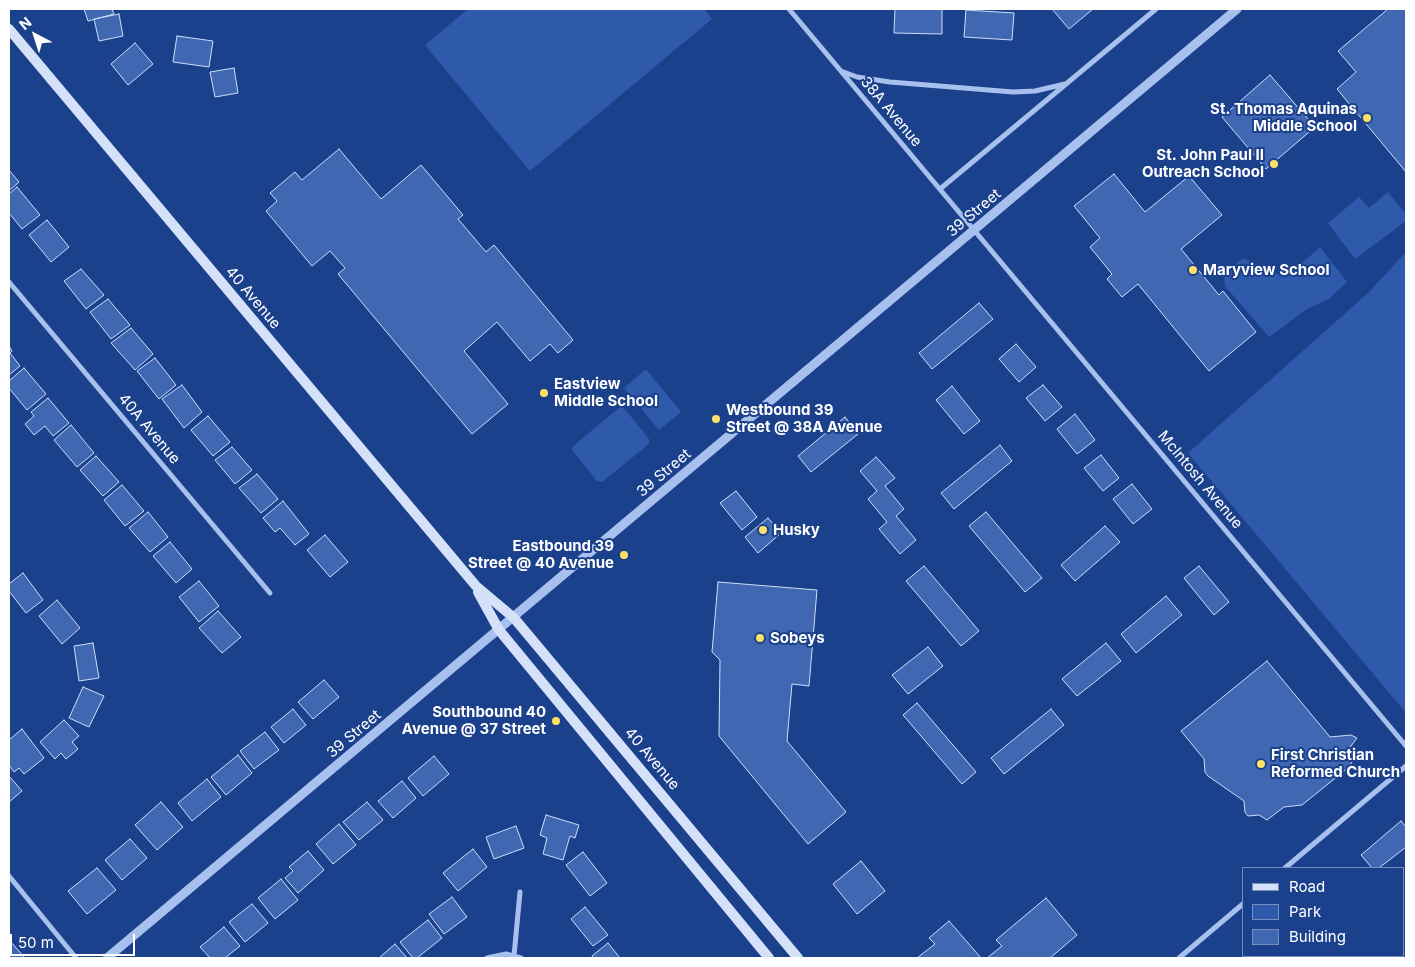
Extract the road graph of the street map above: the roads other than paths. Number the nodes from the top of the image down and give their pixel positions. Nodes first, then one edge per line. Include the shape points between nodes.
1 (789, 9) edge
2 (1156, 9) edge
3 (1237, 9) edge
4 (9, 29) edge
5 (841, 71) junction
6 (1068, 83) junction
7 (940, 189) junction
8 (974, 230) junction
9 (10, 285) edge
10 (476, 586) junction
11 (270, 593) dead end
12 (514, 618) junction
13 (499, 630) junction
14 (1406, 746) edge
15 (1406, 766) edge
16 (1286, 867) edge
17 (9, 876) edge
18 (520, 892) dead end
19 (1242, 905) edge
20 (514, 956) junction
21 (76, 958) edge
22 (107, 958) edge
23 (487, 958) edge
24 (521, 958) edge
25 (769, 958) edge
26 (798, 958) edge
27 (1179, 958) edge

1 - 5 street, 38A Avenue
2 - 6 street
3 - 8 street, 39 Street
4 - 10 main road, 40 Avenue
5 - 6 street via 890,82 1013,92 1035,91
5 - 7 street, 38A Avenue
6 - 7 street
7 - 8 street, 38A Avenue
8 - 12 street, 39 Street
8 - 14 street, McIntosh Avenue
9 - 11 street, 40A Avenue
10 - 12 main road, 40 Avenue
10 - 13 main road, 40 Avenue
12 - 13 street, 39 Street
12 - 26 main road, 40 Avenue
13 - 22 street, 39 Street
13 - 25 main road, 40 Avenue
15 - 16 street
17 - 21 street
18 - 20 street
19 - 27 street
20 - 23 street
20 - 24 street

